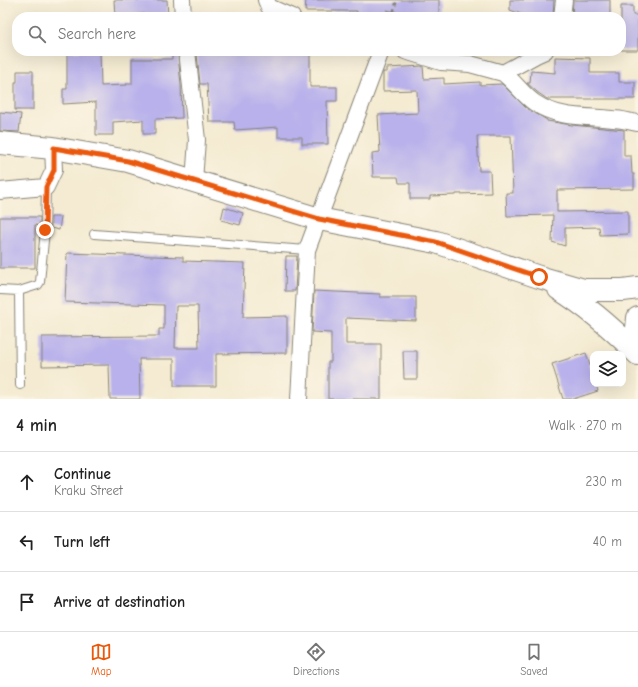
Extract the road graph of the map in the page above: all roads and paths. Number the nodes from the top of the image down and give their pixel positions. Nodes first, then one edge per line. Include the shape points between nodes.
1 (182, 0) edge
2 (266, 0) edge
3 (397, 0) edge
4 (564, 0) edge
5 (183, 12) edge
6 (280, 12) edge
7 (393, 12) edge
8 (563, 12) edge
9 (188, 56) edge
10 (379, 56) edge
11 (421, 56) edge
12 (534, 56) edge
13 (503, 73) junction
14 (638, 123) edge
15 (0, 143) edge
16 (54, 148) junction
17 (194, 181) junction
18 (46, 187) junction
19 (0, 191) edge
20 (319, 219) junction
21 (94, 234) dead end
22 (307, 250) junction
23 (539, 277) junction
24 (638, 288) edge
25 (0, 290) edge
26 (19, 291) junction
27 (638, 318) edge
28 (638, 348) edge
29 (638, 354) edge
30 (20, 385) dead end
31 (299, 399) edge

1 - 5 street
2 - 6 street via 269,7
3 - 7 path
4 - 8 street
9 - 17 street via 197,140
10 - 20 street
11 - 13 street via 441,62 470,64
12 - 13 street
13 - 14 street via 535,103 555,113
15 - 16 main road
16 - 17 main road via 128,161
16 - 18 street via 54,170
17 - 20 main road
18 - 19 street
18 - 26 lane via 40,282 38,286
20 - 22 street
20 - 23 main road via 436,242
21 - 22 lane
22 - 31 street
23 - 24 main road via 584,290
23 - 29 main road via 577,301
25 - 26 lane
26 - 30 lane
27 - 28 main road

